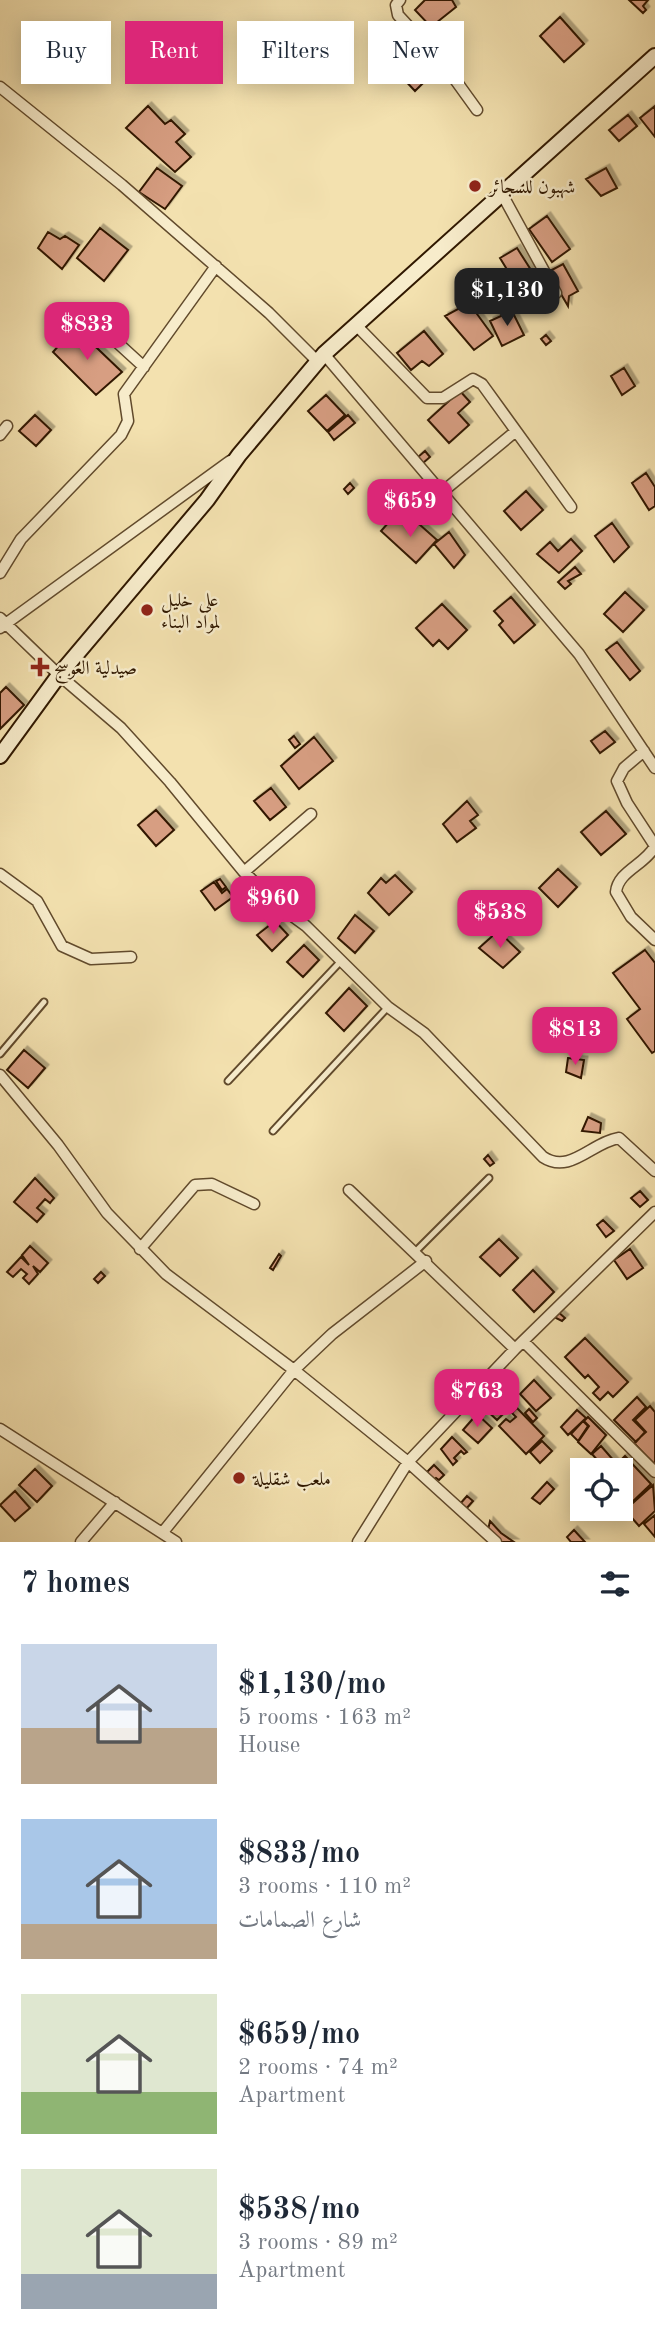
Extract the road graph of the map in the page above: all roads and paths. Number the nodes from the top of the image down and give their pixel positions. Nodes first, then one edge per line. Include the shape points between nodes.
1 (400, 0) edge
2 (655, 57) edge
3 (0, 87) edge
4 (477, 110) dead end
5 (502, 194) junction
6 (216, 266) junction
7 (556, 293) dead end
8 (97, 324) dead end
9 (356, 325) junction
10 (320, 358) junction
11 (144, 366) junction
12 (7, 426) dead end
13 (516, 430) junction
14 (0, 435) edge
15 (239, 455) junction
16 (441, 493) junction
17 (571, 507) dead end
18 (0, 573) edge
19 (2, 623) edge
20 (59, 675) junction
21 (644, 751) junction
22 (0, 756) edge
23 (655, 768) edge
24 (311, 814) dead end
25 (243, 872) junction
26 (0, 874) edge
27 (655, 940) edge
28 (131, 957) dead end
29 (341, 960) junction
30 (44, 1002) dead end
31 (388, 1007) junction
32 (0, 1054) edge
33 (0, 1075) edge
34 (228, 1081) dead end
35 (273, 1130) dead end
36 (655, 1171) edge
37 (489, 1178) dead end
38 (349, 1190) dead end
39 (254, 1204) dead end
40 (655, 1212) edge
41 (140, 1249) junction
42 (415, 1252) junction
43 (426, 1261) junction
44 (520, 1346) junction
45 (294, 1370) junction
46 (4, 1431) edge
47 (0, 1443) edge
48 (408, 1462) junction
49 (655, 1472) edge
50 (115, 1502) junction
51 (163, 1532) junction
52 (81, 1542) edge
53 (176, 1542) edge
54 (358, 1542) edge
55 (496, 1542) edge

1 - 4 street via 398,15 446,67
2 - 5 street
3 - 6 street
5 - 7 street
5 - 9 street
6 - 10 street
6 - 11 street
8 - 11 street
9 - 10 street
9 - 13 street via 421,394 435,400 478,380
10 - 15 street
10 - 16 street
11 - 18 street via 124,394 128,421 121,435 21,539
12 - 14 street
13 - 16 street
13 - 17 street
15 - 19 street
15 - 20 street via 207,500
16 - 21 street via 579,654
19 - 20 street
20 - 22 street
20 - 25 street via 121,728
21 - 23 street
21 - 27 street via 617,781 655,846 618,881 615,892 631,917
24 - 25 street
25 - 29 street
26 - 28 street via 37,901 62,946 91,959
29 - 31 street
29 - 34 lane
30 - 32 lane
31 - 35 lane
31 - 36 street via 424,1033 534,1149 553,1163 566,1163 619,1138
33 - 41 street
37 - 42 lane
38 - 42 street
39 - 41 street via 212,1184 195,1185
40 - 44 street
41 - 45 street via 216,1314
42 - 43 street
43 - 44 street
43 - 45 street via 332,1334
44 - 48 street
44 - 49 street
45 - 48 street
45 - 51 street
46 - 47 street
46 - 50 street
48 - 54 street
48 - 55 street
50 - 51 street
50 - 52 street
51 - 53 street

